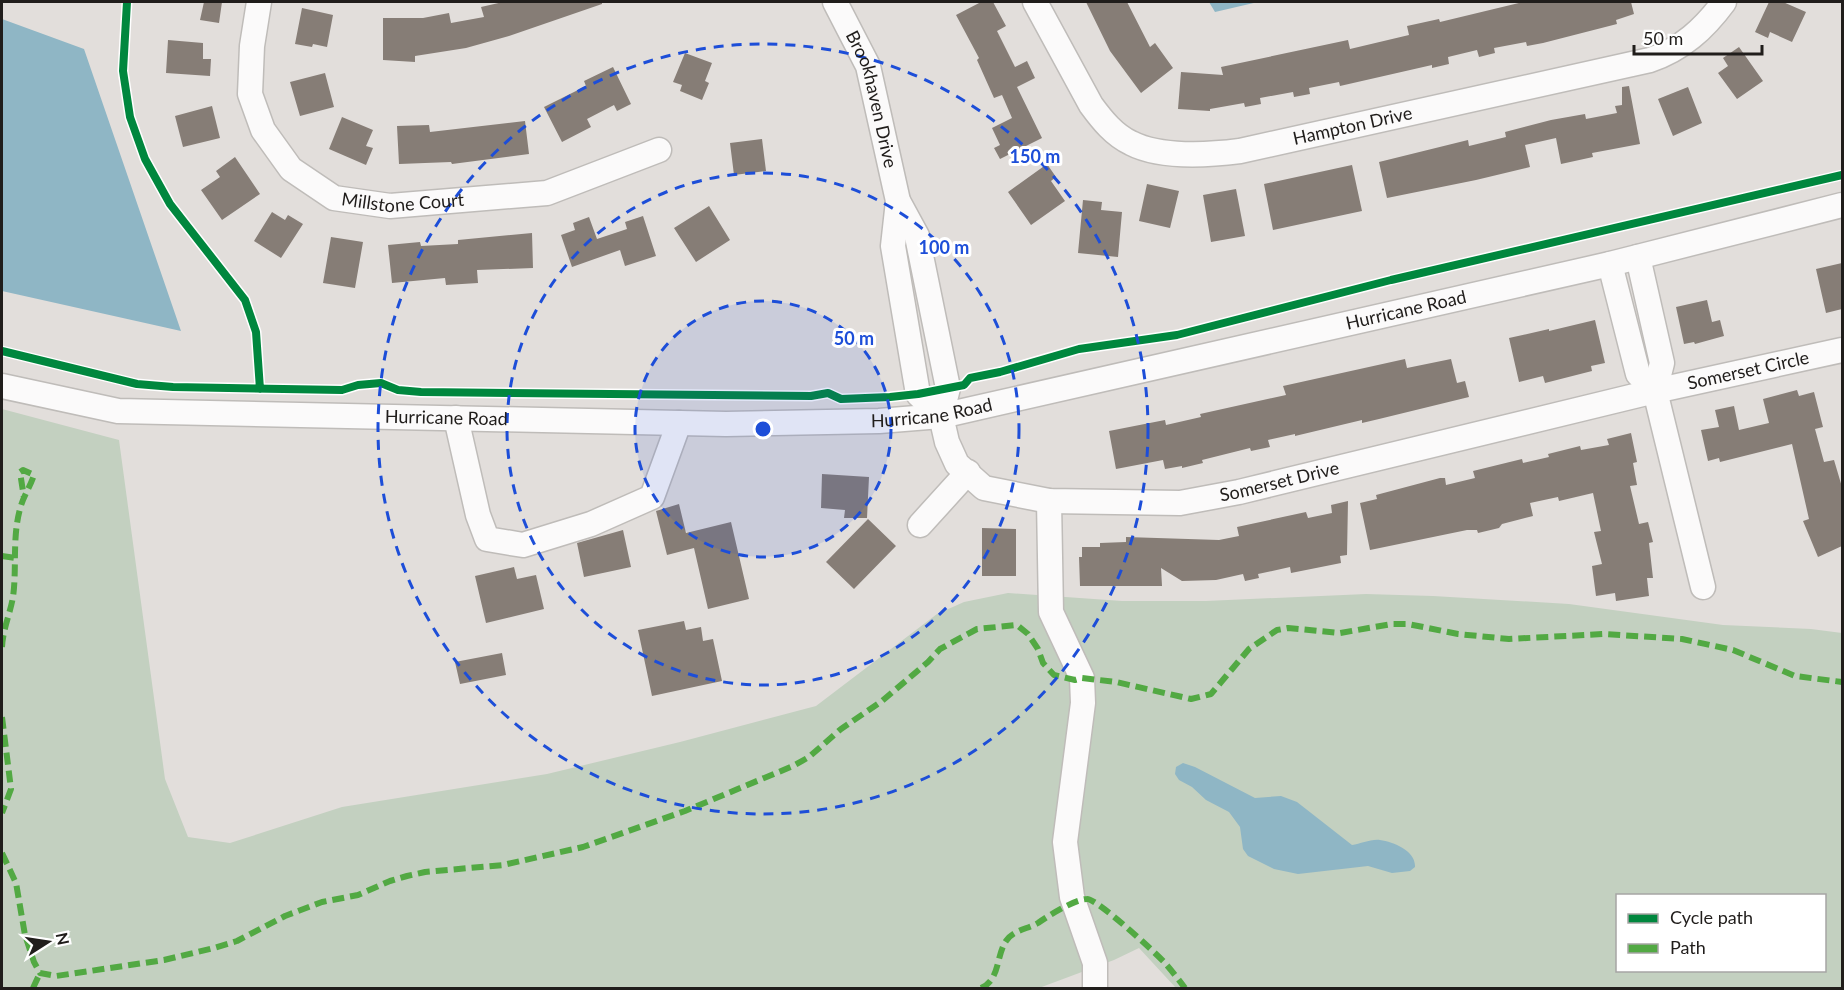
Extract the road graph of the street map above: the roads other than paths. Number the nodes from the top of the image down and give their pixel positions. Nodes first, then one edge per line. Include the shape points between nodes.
1 (259, 2) edge
2 (835, 2) edge
3 (1035, 2) edge
4 (1724, 2) edge
5 (659, 150) dead end
6 (1842, 206) edge
7 (1638, 257) junction
8 (1610, 264) junction
9 (1842, 350) edge
10 (2, 386) edge
11 (1655, 391) junction
12 (941, 416) junction
13 (456, 418) junction
14 (679, 423) junction
15 (968, 472) junction
16 (1049, 501) junction
17 (920, 525) dead end
18 (1703, 587) dead end
19 (1095, 988) edge

1 - 5 street, Millstone Court via 250,94 263,130 291,169 333,198 390,206 547,193
2 - 12 street, Brookhaven Drive via 868,66 898,201 893,246 918,394
3 - 4 street, Hampton Drive via 1090,105 1107,126 1132,144 1186,154 1240,151 1650,60 1691,38
6 - 7 street, Hurricane Road
7 - 8 street, Hurricane Road
7 - 11 street via 1662,363
8 - 11 street via 1638,374
8 - 12 street, Hurricane Road
9 - 11 street, Somerset Circle
10 - 13 street, Hurricane Road via 118,411
11 - 16 street, Somerset Drive via 1239,492 1183,502
11 - 18 street
12 - 14 street, Hurricane Road via 879,421
12 - 15 street, Somerset Drive via 957,464
13 - 14 street, Hurricane Road
13 - 14 street via 478,515 488,539 523,545 591,524 652,497
15 - 16 street, Somerset Drive via 984,488
15 - 17 street
16 - 19 street via 1051,612 1082,678 1083,703 1065,842 1071,897 1095,963

